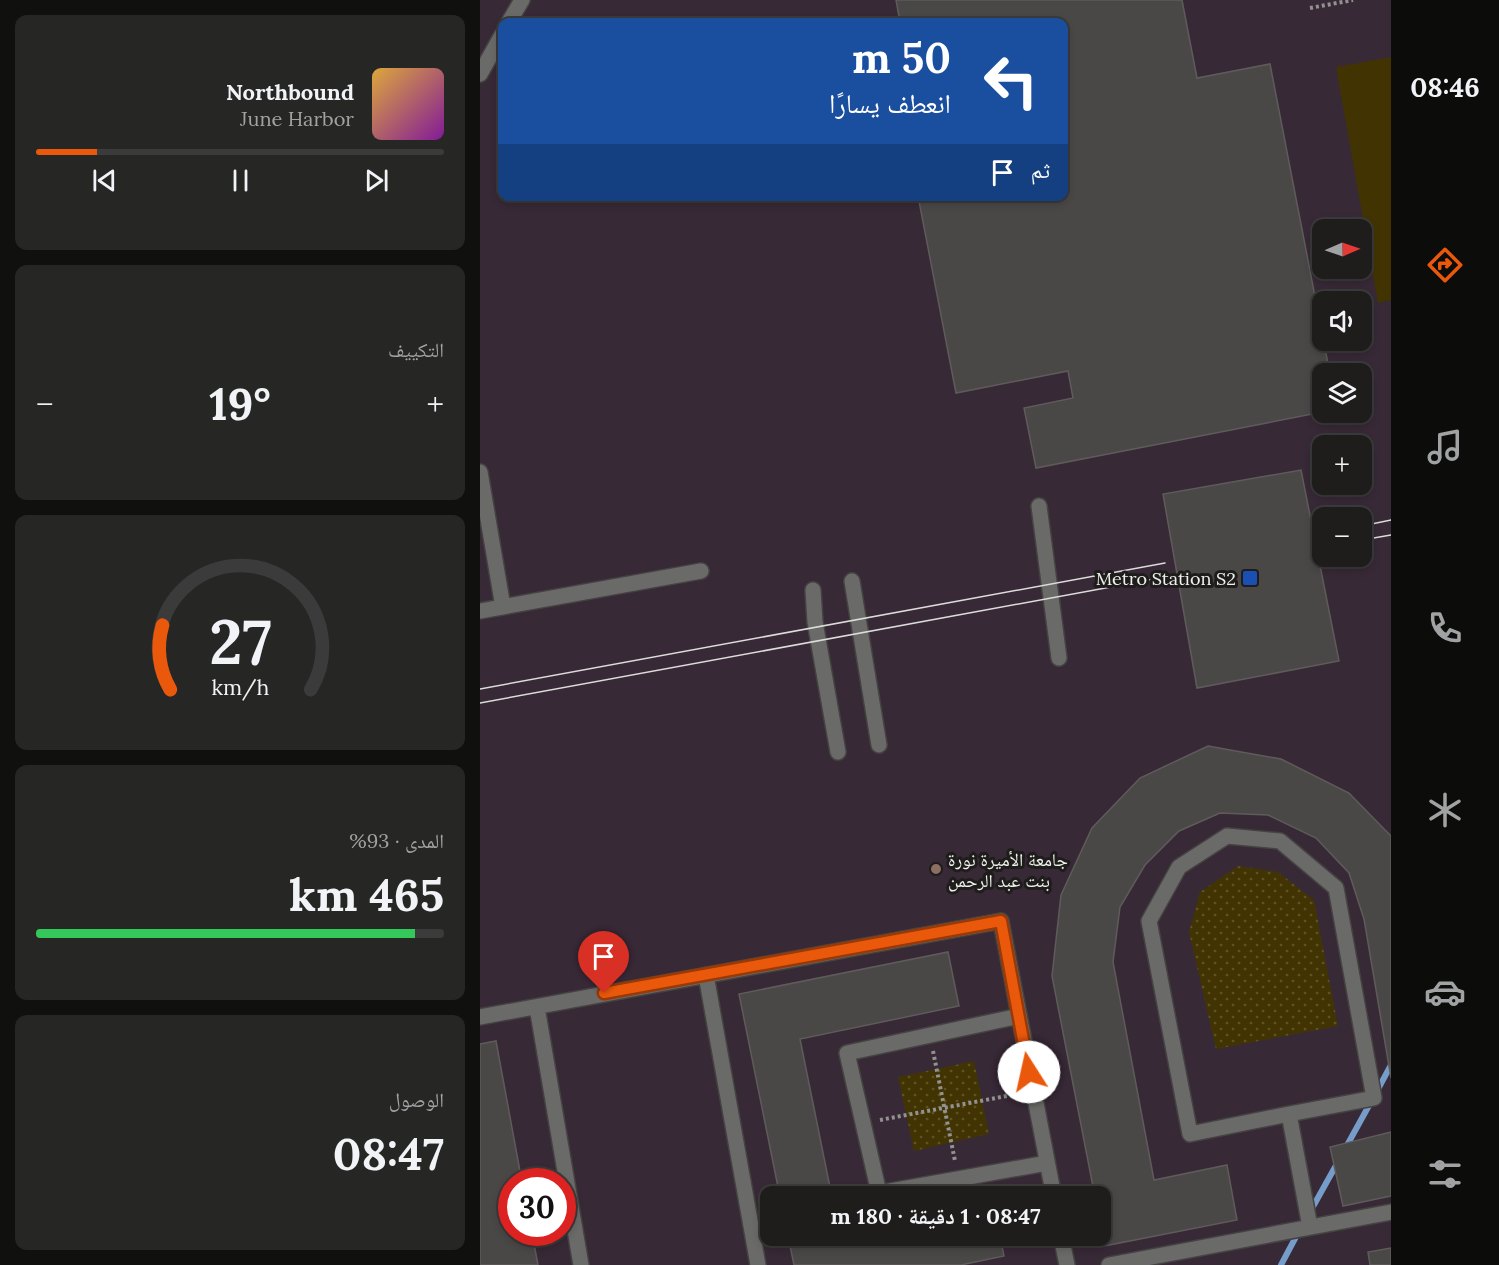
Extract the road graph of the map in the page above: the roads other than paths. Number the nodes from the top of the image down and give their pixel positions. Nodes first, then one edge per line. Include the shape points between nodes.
1 (522, 0) edge
2 (511, 18) edge
3 (498, 42) edge
4 (480, 74) edge
5 (480, 472) edge
6 (1039, 506) dead end
7 (701, 572) dead end
8 (852, 581) dead end
9 (813, 590) dead end
10 (503, 607) junction
11 (480, 611) edge
12 (1059, 658) dead end
13 (879, 746) dead end
14 (838, 752) dead end
15 (706, 975) junction
16 (537, 1007) junction
17 (1019, 1016) junction
18 (480, 1017) edge
19 (1289, 1114) junction
20 (1047, 1163) junction
21 (1052, 1186) edge
22 (1391, 1212) edge
23 (1310, 1227) junction
24 (1063, 1246) edge
25 (581, 1265) edge
26 (758, 1265) edge
27 (1067, 1265) edge
28 (1109, 1265) edge

1 - 2 street
3 - 4 street
5 - 10 street
6 - 12 street
7 - 10 street
8 - 13 street
9 - 14 street
10 - 11 street
15 - 16 street
15 - 17 street via 1001,921
15 - 26 street
16 - 18 street
16 - 25 street
17 - 20 street
17 - 20 street via 847,1053 879,1193
19 - 19 street via 1374,1098 1336,888 1280,841 1227,836 1179,867 1149,921 1190,1134
19 - 23 street
20 - 21 street
22 - 23 street
23 - 28 street
24 - 27 street

